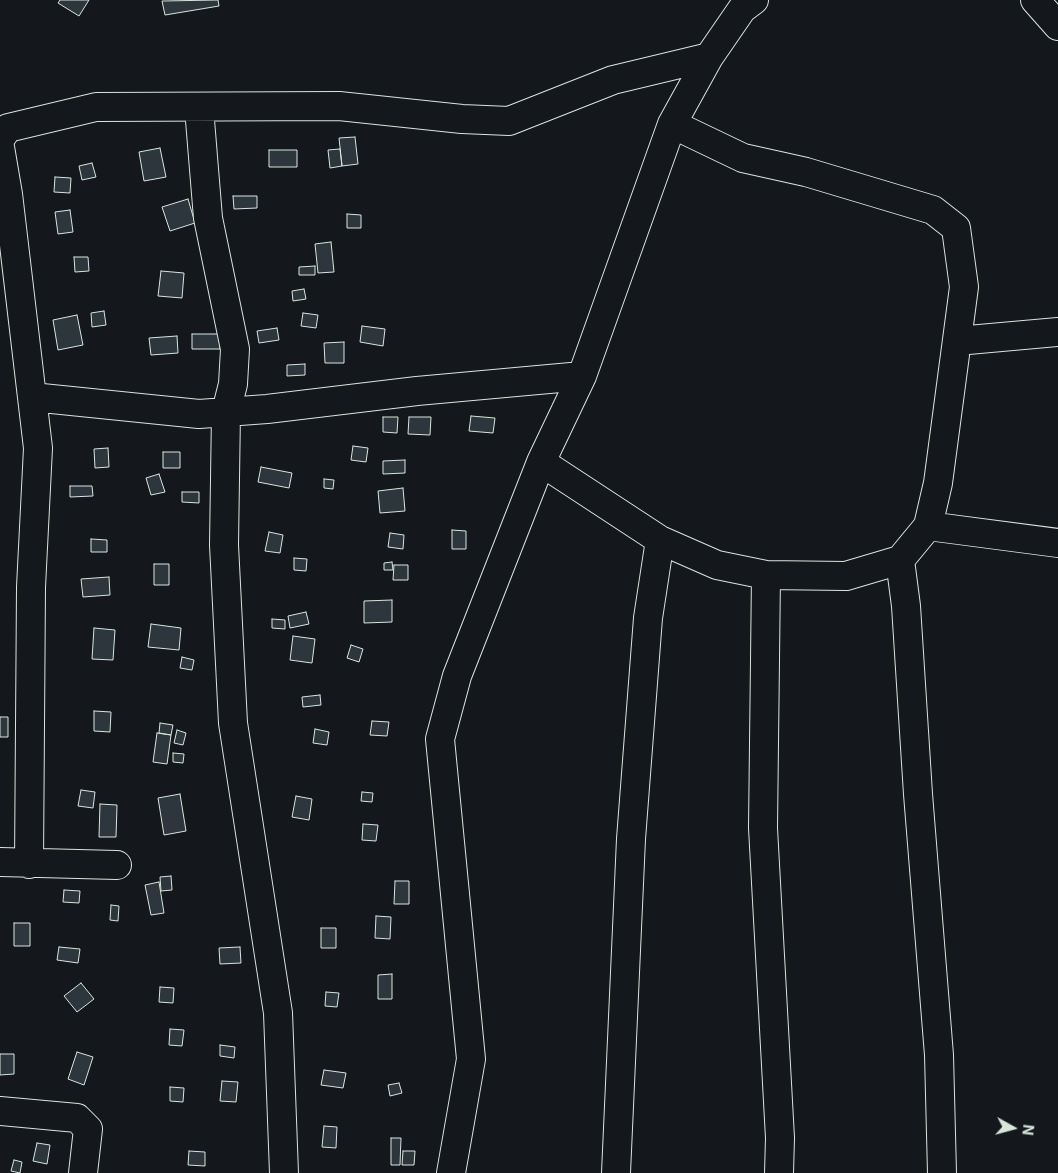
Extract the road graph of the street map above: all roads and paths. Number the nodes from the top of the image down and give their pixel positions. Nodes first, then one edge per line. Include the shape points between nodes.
1 (754, 0) edge
2 (1035, 0) edge
3 (1058, 26) edge
4 (709, 58) junction
5 (200, 108) junction
6 (672, 124) junction
7 (0, 140) edge
8 (0, 147) edge
9 (1058, 332) edge
10 (956, 341) junction
11 (582, 376) junction
12 (32, 397) junction
13 (226, 412) junction
14 (540, 462) junction
15 (928, 526) junction
16 (660, 540) junction
17 (1058, 543) edge
18 (900, 560) junction
19 (766, 575) junction
20 (0, 862) edge
21 (29, 864) junction
22 (117, 865) dead end
23 (0, 1111) edge
24 (83, 1173) edge
25 (284, 1173) edge
26 (451, 1173) edge
27 (616, 1173) edge
28 (779, 1173) edge
29 (942, 1173) edge

1 - 4 street via 742,9
2 - 3 street
4 - 5 street via 613,80 509,121 339,106
4 - 6 street
5 - 7 street via 96,107 8,128
5 - 13 street via 208,218 235,349 233,384
6 - 10 street via 743,158 806,172 933,210 956,228 964,287
6 - 11 street
8 - 12 street
9 - 10 street
10 - 15 street via 938,483
11 - 13 street
11 - 14 street
12 - 13 street via 199,414
12 - 21 street via 38,448 31,587
13 - 25 street via 224,545 233,723 278,1013
14 - 16 street
14 - 26 street via 457,676 440,739 471,1059
15 - 17 street
15 - 18 street
16 - 19 street via 717,565
16 - 27 street via 648,618 631,839
18 - 19 street via 846,576
18 - 29 street via 939,1055
19 - 28 street via 763,828 780,1138
20 - 21 street
21 - 22 street
23 - 24 street via 77,1118 88,1129

